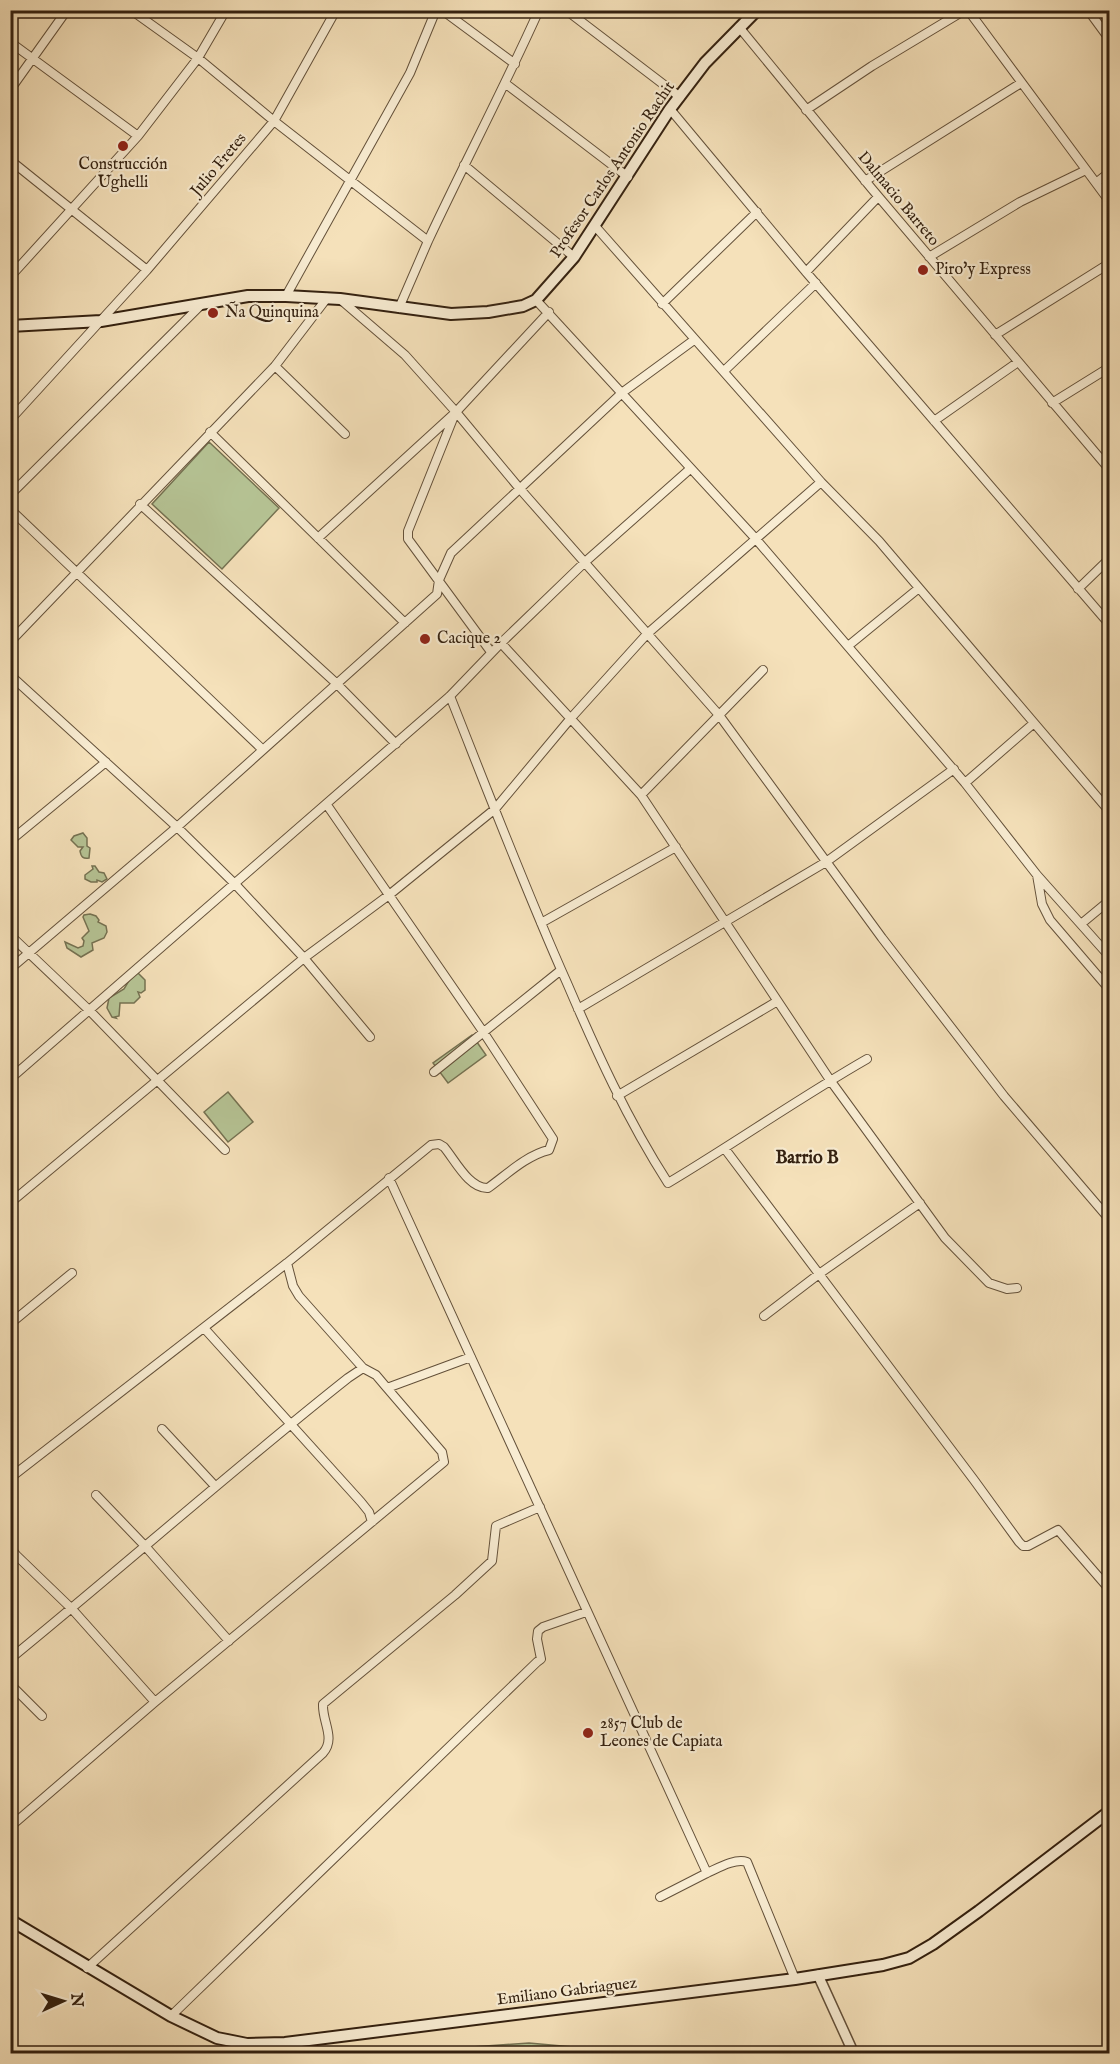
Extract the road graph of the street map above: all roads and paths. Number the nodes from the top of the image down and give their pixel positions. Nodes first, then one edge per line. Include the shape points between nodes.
1 (67, 10) edge
2 (131, 10) edge
3 (226, 10) edge
4 (336, 10) edge
5 (436, 10) edge
6 (442, 10) edge
7 (539, 10) edge
8 (566, 10) edge
9 (967, 10) edge
10 (1088, 10) edge
11 (751, 12) edge
12 (739, 27) junction
13 (1110, 40) edge
14 (10, 42) edge
15 (198, 58) junction
16 (31, 59) junction
17 (515, 64) junction
18 (1021, 83) junction
19 (506, 84) junction
20 (10, 90) edge
21 (680, 97) junction
22 (670, 109) junction
23 (806, 110) junction
24 (274, 121) junction
25 (138, 136) junction
26 (10, 160) edge
27 (464, 165) junction
28 (1086, 170) junction
29 (1110, 172) edge
30 (628, 177) junction
31 (865, 181) junction
32 (351, 182) junction
33 (1096, 183) junction
34 (878, 197) junction
35 (1110, 202) edge
36 (71, 210) junction
37 (757, 212) junction
38 (595, 226) junction
39 (428, 241) junction
40 (574, 257) junction
41 (929, 257) junction
42 (1110, 263) edge
43 (147, 270) junction
44 (806, 272) junction
45 (10, 277) edge
46 (816, 283) junction
47 (286, 296) junction
48 (327, 298) junction
49 (340, 299) junction
50 (536, 300) junction
51 (203, 303) junction
52 (662, 304) junction
53 (399, 308) junction
54 (549, 312) junction
55 (101, 321) junction
56 (10, 326) edge
57 (995, 335) junction
58 (694, 340) junction
59 (1018, 362) junction
60 (275, 366) junction
61 (1110, 367) edge
62 (724, 371) junction
63 (623, 392) junction
64 (1052, 403) junction
65 (456, 412) junction
66 (10, 420) edge
67 (934, 421) junction
68 (210, 432) junction
69 (345, 434) dead end
70 (690, 469) junction
71 (1110, 470) edge
72 (821, 482) junction
73 (520, 489) junction
74 (10, 495) edge
75 (140, 504) junction
76 (10, 509) edge
77 (318, 538) junction
78 (755, 538) junction
79 (1110, 558) edge
80 (585, 562) junction
81 (77, 571) junction
82 (439, 580) junction
83 (918, 588) junction
84 (1078, 589) junction
85 (405, 623) junction
86 (1110, 625) edge
87 (647, 634) junction
88 (10, 642) edge
89 (501, 643) junction
90 (848, 646) junction
91 (491, 652) junction
92 (763, 670) dead end
93 (10, 675) edge
94 (336, 683) junction
95 (450, 696) junction
96 (719, 715) junction
97 (571, 718) junction
98 (1034, 723) junction
99 (396, 744) junction
100 (262, 749) junction
101 (106, 762) junction
102 (954, 769) junction
103 (965, 783) junction
104 (641, 795) junction
105 (327, 805) junction
106 (495, 809) junction
107 (1110, 812) edge
108 (177, 827) junction
109 (10, 841) edge
110 (676, 847) junction
111 (826, 862) junction
112 (1037, 875) junction
113 (235, 884) junction
114 (389, 895) junction
115 (1110, 900) edge
116 (541, 923) junction
117 (724, 923) junction
118 (1081, 924) junction
119 (10, 935) edge
120 (29, 954) junction
121 (1110, 957) edge
122 (304, 958) junction
123 (10, 969) edge
124 (561, 970) junction
125 (1110, 990) edge
126 (776, 1002) junction
127 (578, 1009) junction
128 (90, 1011) junction
129 (484, 1033) junction
130 (369, 1037) dead end
131 (867, 1059) dead end
132 (434, 1072) dead end
133 (10, 1079) edge
134 (158, 1079) junction
135 (830, 1080) junction
136 (618, 1096) junction
137 (725, 1149) junction
138 (225, 1150) dead end
139 (389, 1178) junction
140 (10, 1203) edge
141 (920, 1203) junction
142 (1110, 1220) edge
143 (288, 1263) junction
144 (72, 1274) dead end
145 (819, 1274) junction
146 (1017, 1288) dead end
147 (764, 1316) dead end
148 (12, 1320) edge
149 (204, 1328) junction
150 (471, 1357) junction
151 (363, 1368) junction
152 (387, 1388) junction
153 (291, 1423) junction
154 (162, 1429) dead end
155 (10, 1478) edge
156 (215, 1486) junction
157 (96, 1495) dead end
158 (540, 1507) junction
159 (372, 1522) junction
160 (146, 1546) junction
161 (10, 1547) edge
162 (1110, 1590) edge
163 (72, 1609) junction
164 (586, 1612) junction
165 (229, 1641) junction
166 (10, 1659) edge
167 (10, 1684) edge
168 (155, 1702) junction
169 (42, 1716) dead end
170 (1110, 1811) edge
171 (10, 1827) edge
172 (707, 1873) junction
173 (660, 1897) dead end
174 (10, 1920) edge
175 (87, 1968) junction
176 (818, 1976) junction
177 (795, 1979) junction
178 (171, 2016) junction
179 (854, 2054) edge

1 - 16 street
2 - 15 street
3 - 15 street
4 - 24 street, Julio Fretes
5 - 32 street via 410,73
6 - 17 street
7 - 17 street
8 - 21 street
9 - 18 street
9 - 23 street
10 - 13 street
11 - 12 main road, Profesor Carlos Antonio Rachit
12 - 21 main road, Profesor Carlos Antonio Rachit
12 - 23 street, Dalmacio Barreto
14 - 16 street
15 - 24 street
15 - 25 street
16 - 20 street
16 - 25 street
17 - 19 street
18 - 28 street
18 - 31 street
19 - 27 street
19 - 30 street
21 - 22 main road, Profesor Carlos Antonio Rachit
22 - 30 main road, Profesor Carlos Antonio Rachit
22 - 37 street
23 - 31 street, Dalmacio Barreto
24 - 32 street
24 - 43 street, Julio Fretes
25 - 36 street
26 - 36 street
27 - 39 street
27 - 40 street
28 - 33 street
28 - 41 street via 1020,202
29 - 33 street
30 - 38 main road, Profesor Carlos Antonio Rachit
31 - 34 street, Dalmacio Barreto
32 - 39 street
32 - 47 street
33 - 35 street
34 - 41 street, Dalmacio Barreto
34 - 44 street
36 - 43 street
36 - 45 street
37 - 44 street
37 - 52 street
38 - 40 main road, Profesor Carlos Antonio Rachit
38 - 52 street
39 - 53 street
40 - 50 main road, Profesor Carlos Antonio Rachit
41 - 57 street, Dalmacio Barreto
42 - 57 street
43 - 55 street, Julio Fretes
44 - 46 street
46 - 62 street
46 - 67 street
47 - 48 main road
47 - 51 main road
48 - 49 main road
48 - 60 street
49 - 53 main road
49 - 65 street via 405,355
50 - 53 main road via 488,312 451,314
50 - 54 street
51 - 55 main road
51 - 74 street
52 - 58 street
54 - 63 street
54 - 65 street
55 - 56 main road
55 - 66 street, Julio Fretes
57 - 59 street, Dalmacio Barreto
58 - 62 street
58 - 63 street
59 - 64 street, Dalmacio Barreto
59 - 67 street
60 - 68 street
60 - 69 street
61 - 64 street
62 - 72 street
63 - 70 street
63 - 73 street
64 - 71 street, Dalmacio Barreto
65 - 73 street
65 - 77 street
65 - 82 street via 408,531 408,539
67 - 84 street
68 - 75 street
68 - 77 street
70 - 78 street
70 - 80 street
72 - 78 street
72 - 83 street
73 - 80 street
73 - 82 street via 451,553
75 - 81 street
75 - 94 street
76 - 81 street
77 - 85 street
78 - 87 street
78 - 90 street
79 - 84 street
80 - 87 street
80 - 89 street
81 - 88 street
81 - 100 street
82 - 85 street via 436,594
82 - 91 street
83 - 90 street
83 - 98 street
84 - 86 street
85 - 94 street
87 - 96 street
87 - 97 street
89 - 91 street
89 - 97 street
90 - 102 street
91 - 95 street
92 - 96 street
93 - 101 street
94 - 99 street
94 - 100 street
95 - 99 street
95 - 106 street
96 - 104 street
96 - 111 street
97 - 104 street
97 - 106 street
98 - 103 street
98 - 107 street
99 - 105 street
100 - 108 street
101 - 108 street
101 - 109 street
102 - 103 street
102 - 111 street
103 - 112 street
104 - 110 street
105 - 113 street
105 - 114 street
106 - 114 street
106 - 116 street
108 - 113 street
108 - 120 street
110 - 116 street
110 - 117 street
111 - 117 street
111 - 142 street via 1004,1096
112 - 118 street
112 - 125 street via 1042,904 1050,920
113 - 122 street
113 - 128 street
114 - 122 street
114 - 129 street
115 - 118 street
116 - 124 street
117 - 126 street
117 - 127 street
118 - 121 street
119 - 120 street
120 - 123 street
120 - 128 street
122 - 130 street
122 - 134 street
124 - 127 street
124 - 129 street
126 - 135 street
126 - 136 street
127 - 136 street
128 - 133 street
128 - 134 street
129 - 132 street
129 - 139 street via 552,1136 549,1150 488,1188 474,1185 439,1144 431,1145
131 - 135 street
134 - 138 street
134 - 140 street
135 - 137 street
135 - 141 street
136 - 137 street via 668,1183
137 - 145 street
139 - 143 street
139 - 150 street
141 - 145 street
141 - 146 street via 945,1238 981,1276 997,1287
143 - 149 street
143 - 151 street via 299,1296
144 - 148 street
145 - 147 street
145 - 162 street via 1019,1542 1029,1546 1058,1530
149 - 153 street
149 - 155 street
150 - 152 street
150 - 158 street
151 - 152 street
151 - 153 street
152 - 159 street via 442,1452 444,1462
153 - 156 street
153 - 159 street via 361,1502
154 - 156 street
156 - 160 street
157 - 160 street
158 - 164 street
158 - 175 street via 496,1526 492,1562 323,1704 328,1747
159 - 165 street
160 - 163 street
160 - 165 street
161 - 163 street
163 - 166 street
163 - 168 street
164 - 172 street
164 - 178 street via 538,1630 541,1659
165 - 168 street
167 - 169 street
168 - 171 street
170 - 176 main road, Emiliano Gabriaguez via 909,1958
172 - 173 street
172 - 177 street via 742,1860 747,1862
174 - 175 main road, Emiliano Gabriaguez
175 - 178 main road, Emiliano Gabriaguez
176 - 177 main road, Emiliano Gabriaguez
176 - 179 street
177 - 178 main road, Emiliano Gabriaguez via 285,2043 247,2044 218,2038

